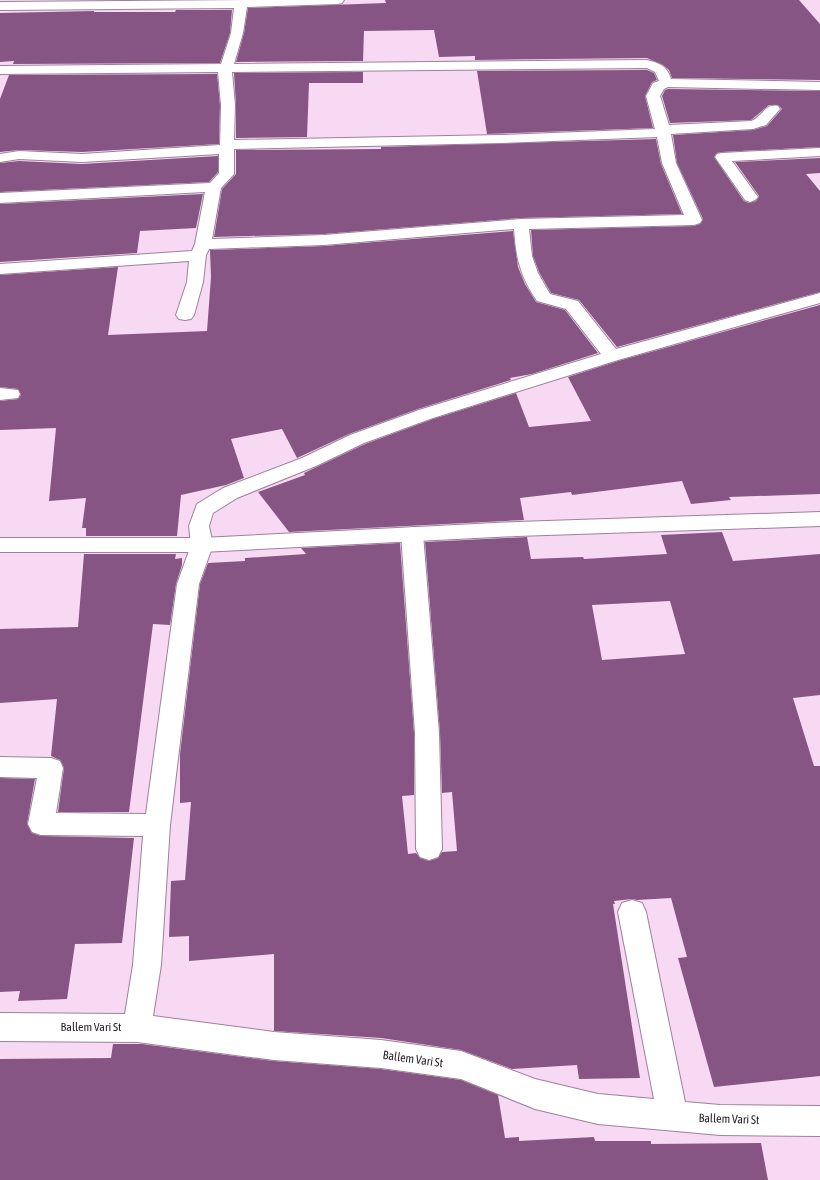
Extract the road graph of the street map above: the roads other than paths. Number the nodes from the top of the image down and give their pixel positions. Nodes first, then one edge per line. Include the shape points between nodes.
1 (338, 0) edge
2 (241, 4) junction
3 (0, 6) edge
4 (227, 68) junction
5 (0, 70) edge
6 (666, 83) junction
7 (820, 86) edge
8 (773, 109) dead end
9 (662, 132) junction
10 (227, 147) junction
11 (820, 152) edge
12 (0, 158) edge
13 (214, 187) junction
14 (0, 198) edge
15 (750, 198) dead end
16 (521, 224) junction
17 (200, 250) junction
18 (0, 269) edge
19 (820, 298) edge
20 (185, 315) dead end
21 (612, 356) junction
22 (820, 519) edge
23 (412, 534) junction
24 (0, 545) edge
25 (202, 545) junction
26 (0, 767) edge
27 (157, 825) junction
28 (429, 849) dead end
29 (632, 912) dead end
30 (0, 1027) edge
31 (138, 1028) junction
32 (673, 1116) junction
33 (820, 1121) edge

1 - 2 street
2 - 3 street
2 - 4 street via 237,33
4 - 5 street
4 - 6 street via 637,63 656,66 662,71
4 - 10 street
6 - 7 street
6 - 9 street via 658,86 653,96
8 - 9 street via 761,122 753,125
9 - 10 street
9 - 16 street via 669,163 694,220
10 - 12 street via 82,158 19,155
10 - 13 street via 226,174
11 - 15 street via 722,157
13 - 14 street
13 - 17 street
16 - 17 street
16 - 21 street via 524,256 543,297 572,305
17 - 18 street
17 - 20 street via 195,282
19 - 21 street
21 - 25 street via 426,414 357,439 309,462 230,493 204,509 199,526
22 - 23 street
23 - 25 street
23 - 28 street via 427,733
24 - 25 street
25 - 27 street via 188,584
26 - 27 street via 51,768 41,824
27 - 31 street via 147,965
29 - 32 street
30 - 31 street, Ballem Vari St
31 - 32 street, Ballem Vari St via 274,1046 381,1054 461,1065 535,1094 598,1109
32 - 33 street, Ballem Vari St via 720,1120

